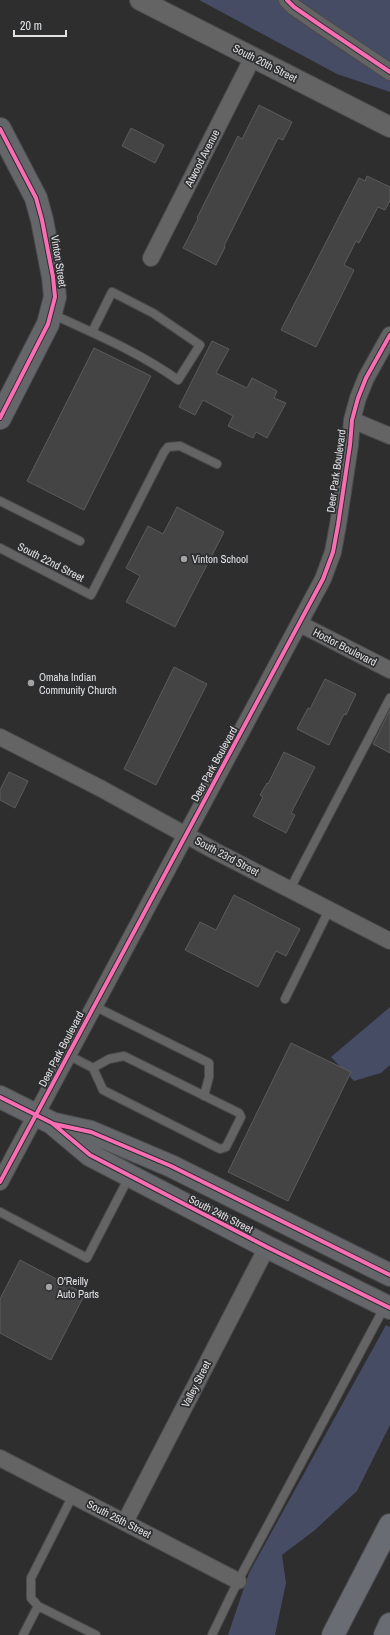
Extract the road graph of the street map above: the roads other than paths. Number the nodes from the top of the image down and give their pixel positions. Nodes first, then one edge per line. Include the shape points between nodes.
1 (140, 0) edge
2 (287, 0) edge
3 (253, 57) junction
4 (390, 72) edge
5 (390, 127) edge
6 (0, 129) edge
7 (151, 258) dead end
8 (52, 313) junction
9 (92, 332) junction
10 (390, 335) edge
11 (6, 391) edge
12 (0, 418) edge
13 (352, 420) junction
14 (390, 436) edge
15 (217, 464) dead end
16 (0, 501) edge
17 (80, 541) dead end
18 (0, 548) edge
19 (300, 624) junction
20 (390, 670) edge
21 (390, 698) edge
22 (0, 737) edge
23 (186, 834) junction
24 (290, 889) junction
25 (329, 910) junction
26 (390, 941) edge
27 (285, 999) dead end
28 (94, 1006) junction
29 (68, 1055) junction
30 (93, 1068) junction
31 (204, 1096) junction
32 (0, 1097) edge
33 (44, 1119) junction
34 (130, 1177) junction
35 (0, 1182) edge
36 (0, 1212) edge
37 (268, 1247) junction
38 (390, 1275) edge
39 (388, 1307) edge
40 (0, 1458) edge
41 (73, 1495) junction
42 (125, 1522) junction
43 (390, 1525) edge
44 (238, 1581) junction
45 (38, 1606) junction
46 (390, 1624) edge
47 (23, 1635) edge
48 (96, 1635) edge
49 (212, 1635) edge
50 (333, 1635) edge
51 (385, 1635) edge

1 - 3 street, South 20th Street
2 - 4 street via 320,26
3 - 5 street, South 20th Street
3 - 7 street, Atwood Avenue
6 - 8 main road, Vinton Street via 36,198 53,277 55,297
8 - 9 lane
8 - 11 main road, Vinton Street
9 - 9 lane via 144,358 178,380 200,345 167,321 112,292
10 - 13 street, Deer Park Boulevard via 366,378
11 - 12 main road, Vinton Street
13 - 14 street
13 - 19 street, Deer Park Boulevard via 333,552 323,579
15 - 18 lane, South 22nd Street via 180,446 168,447 91,595
16 - 17 lane
19 - 20 street, Hoctor Boulevard
19 - 23 street, Deer Park Boulevard
21 - 24 lane
22 - 23 street, South 23rd Street
23 - 24 street, South 23rd Street
23 - 28 street, Deer Park Boulevard
24 - 25 street, South 23rd Street
25 - 26 street, South 23rd Street
25 - 27 lane
28 - 29 street, Deer Park Boulevard
28 - 31 lane via 209,1063 209,1077
29 - 30 lane
29 - 33 street, Deer Park Boulevard
30 - 31 lane via 109,1059 124,1056
30 - 31 lane via 103,1090 220,1149 226,1147 241,1117 239,1113
32 - 33 main road, South 24th Street
33 - 34 main road, South 24th Street via 90,1155
33 - 35 street, Deer Park Boulevard
33 - 38 main road, South 24th Street via 91,1132 172,1166
34 - 36 lane via 87,1258
34 - 37 main road, South 24th Street
37 - 39 main road, South 24th Street
37 - 42 street, Valley Street
39 - 44 lane
40 - 41 street, South 25th Street
41 - 42 street, South 25th Street
41 - 45 lane via 31,1578 31,1598
42 - 44 street, South 25th Street
43 - 50 highway
44 - 49 lane
45 - 47 lane
45 - 48 lane
46 - 51 highway

